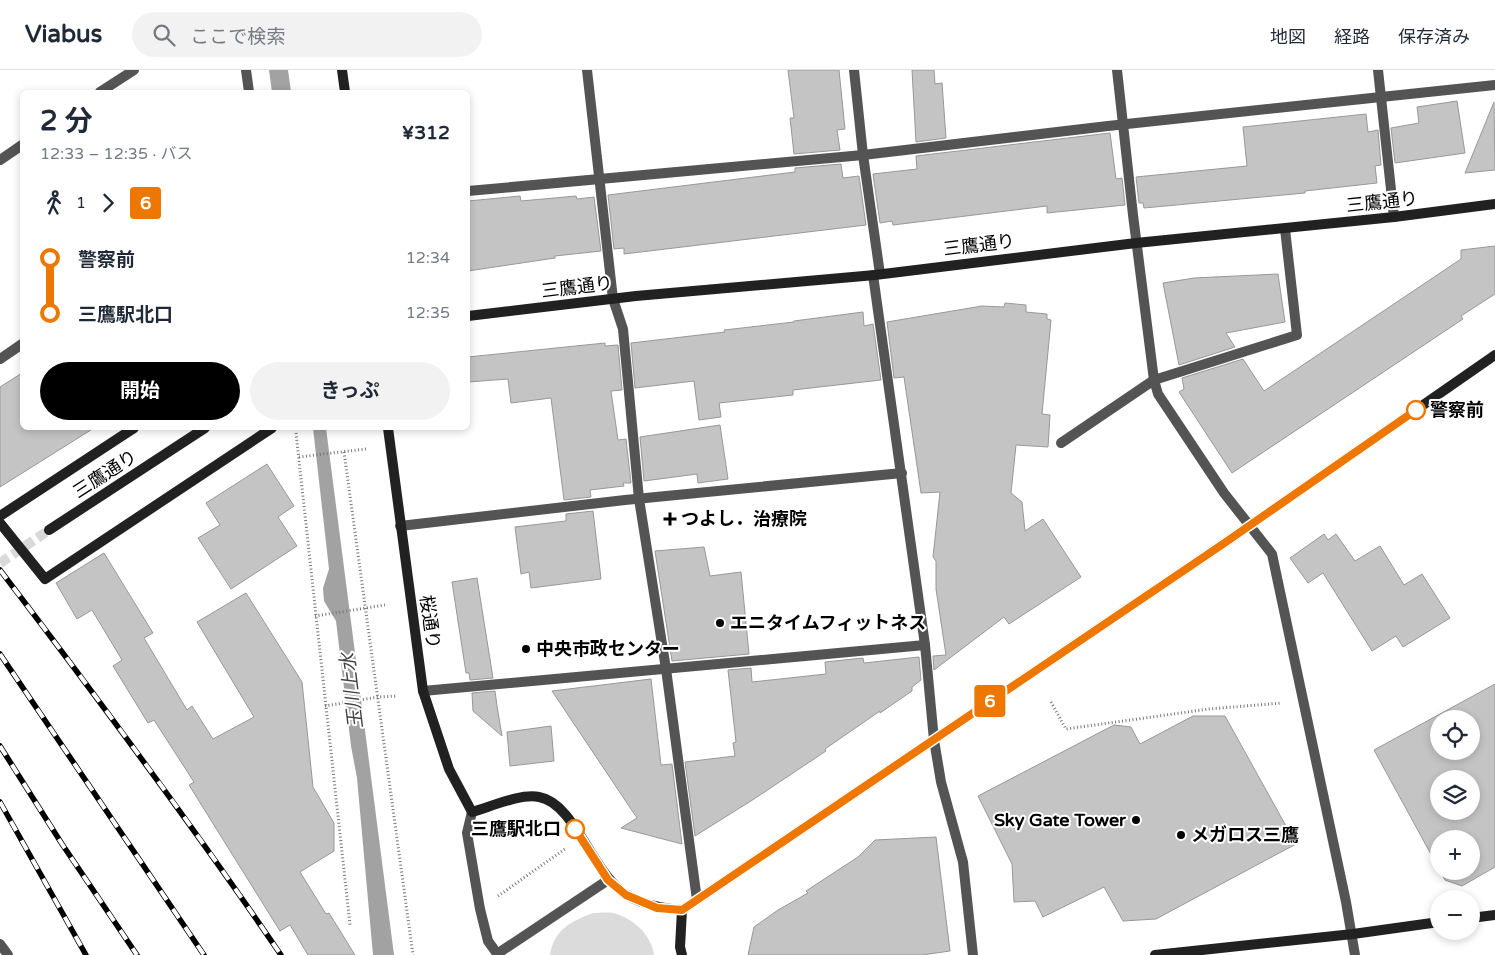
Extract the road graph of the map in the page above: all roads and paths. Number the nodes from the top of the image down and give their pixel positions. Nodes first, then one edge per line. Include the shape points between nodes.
1 (134, 70) edge
2 (246, 70) edge
3 (342, 70) edge
4 (587, 70) edge
5 (854, 70) edge
6 (1117, 70) edge
7 (1378, 70) edge
8 (1495, 85) edge
9 (103, 90) edge
10 (249, 90) edge
11 (345, 90) edge
12 (1381, 97) junction
13 (1124, 124) junction
14 (20, 146) edge
15 (863, 155) junction
16 (0, 160) edge
17 (600, 179) junction
18 (470, 191) edge
19 (1495, 204) edge
20 (1394, 217) junction
21 (1285, 228) junction
22 (1136, 243) junction
23 (876, 274) junction
24 (613, 299) junction
25 (470, 316) edge
26 (20, 345) edge
27 (1495, 355) edge
28 (0, 359) edge
29 (1154, 380) junction
30 (131, 430) edge
31 (202, 430) edge
32 (269, 430) edge
33 (388, 430) edge
34 (296, 433) dead end
35 (1061, 443) dead end
36 (366, 449) dead end
37 (344, 452) junction
38 (299, 457) junction
39 (902, 473) junction
40 (639, 499) junction
41 (0, 516) edge
42 (0, 523) edge
43 (1249, 525) junction
44 (400, 526) junction
45 (49, 530) tunnel mouth
46 (385, 605) dead end
47 (366, 608) junction
48 (315, 616) junction
49 (925, 645) junction
50 (666, 669) junction
51 (423, 691) junction
52 (378, 696) junction
53 (397, 696) dead end
54 (1051, 702) dead end
55 (1282, 703) dead end
56 (325, 706) junction
57 (934, 740) junction
58 (472, 812) junction
59 (565, 849) dead end
60 (608, 880) junction
61 (493, 900) dead end
62 (697, 900) junction
63 (682, 910) junction
64 (1495, 915) edge
65 (1480, 917) edge
66 (1430, 923) edge
67 (350, 925) dead end
68 (1353, 934) junction
69 (0, 944) edge
70 (680, 952) edge
71 (498, 954) edge
72 (8, 955) edge
73 (413, 955) edge
74 (973, 955) edge
75 (1155, 955) edge
76 (1355, 955) edge

1 - 9 street
2 - 10 street
3 - 11 street
4 - 17 street
5 - 15 street
6 - 13 street
7 - 12 street
8 - 12 street
12 - 13 street
12 - 20 street
13 - 15 street
13 - 22 street
14 - 16 street
15 - 17 street
15 - 23 street
17 - 18 street
17 - 24 street
19 - 20 street, 三鷹通り
20 - 21 street, 三鷹通り
21 - 22 street, 三鷹通り
21 - 29 street via 1297,335
22 - 23 street, 三鷹通り
22 - 29 street
23 - 24 street, 三鷹通り
23 - 39 street
24 - 25 street, 三鷹通り
24 - 40 street via 623,329
26 - 28 street
27 - 43 street
29 - 35 street
29 - 43 street via 1158,394
30 - 41 street
31 - 45 street, 三鷹通り
32 - 42 street via 45,578
33 - 44 street, 桜通り
34 - 38 path
36 - 37 path
37 - 38 path
37 - 47 path
38 - 48 path
39 - 40 street
39 - 49 street
40 - 44 street
40 - 50 street
43 - 57 street
43 - 68 street via 1272,554
44 - 51 street, 桜通り
46 - 47 path
47 - 48 path
47 - 52 path
48 - 56 path
49 - 50 street
49 - 57 street
50 - 51 street
50 - 62 street
51 - 58 street, 桜通り via 449,769
52 - 53 path
52 - 56 path
52 - 73 path
54 - 55 path via 1066,729 1209,708
56 - 67 path
57 - 62 street
57 - 74 street via 940,782 963,862
58 - 60 street via 539,796 554,803 568,818
58 - 71 street via 467,833 480,909 488,941
59 - 61 path
60 - 63 street via 626,895 657,908
60 - 71 street
62 - 63 street
63 - 70 street
64 - 65 street
66 - 68 street
68 - 75 street
68 - 76 street
69 - 72 street

